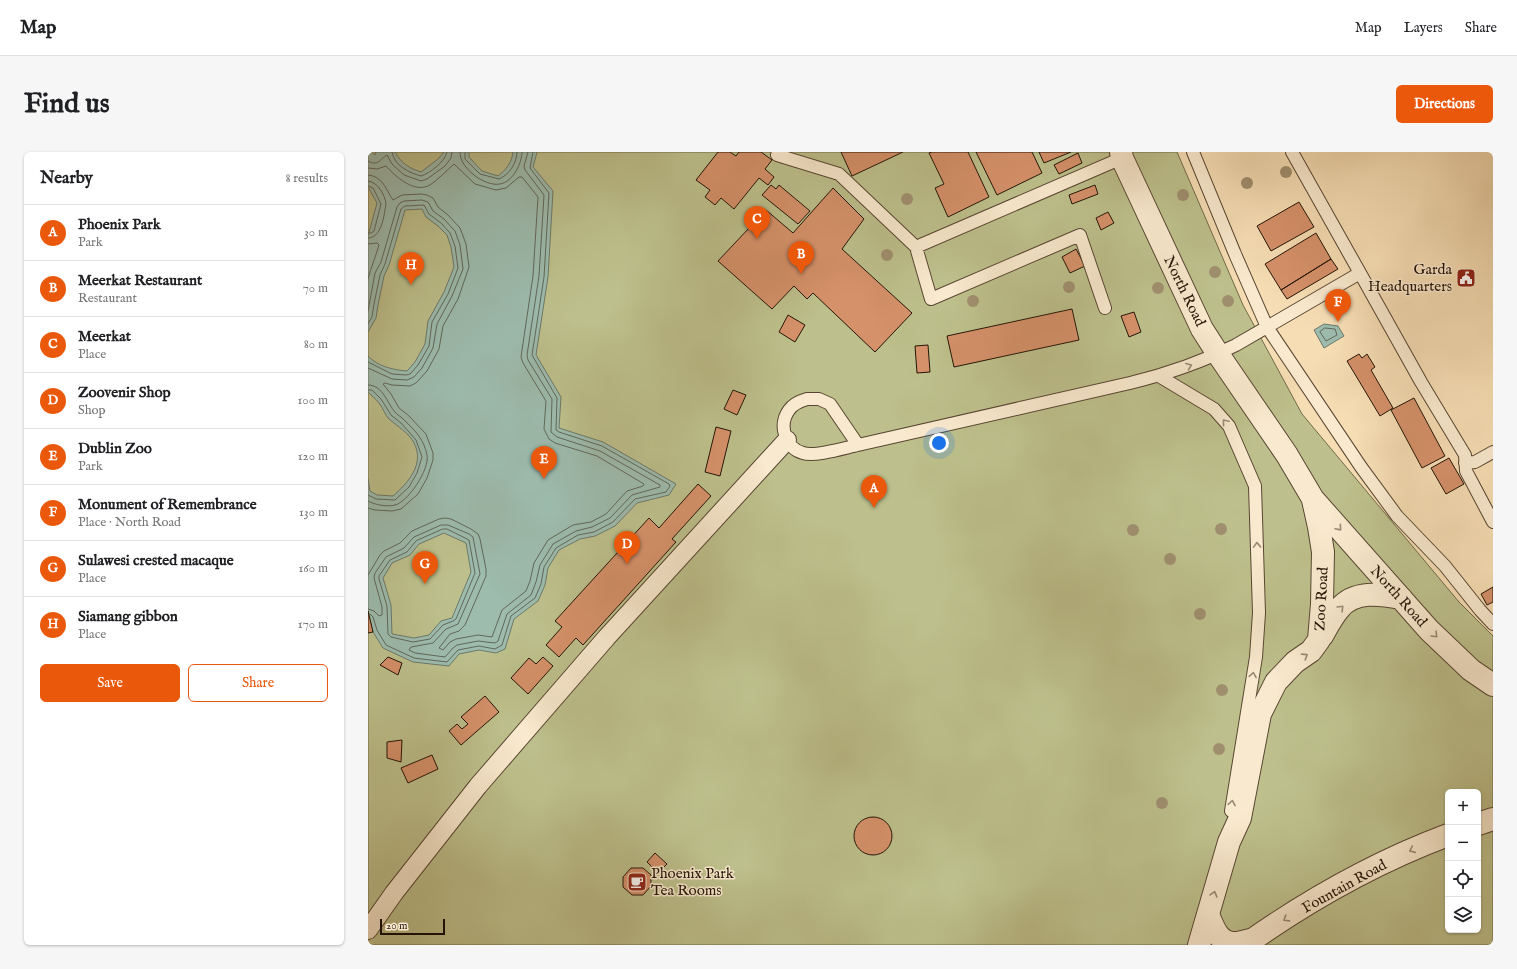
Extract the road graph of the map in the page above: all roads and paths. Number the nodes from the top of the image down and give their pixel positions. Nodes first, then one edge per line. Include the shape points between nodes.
1 (1193, 152) edge
2 (1292, 152) edge
3 (777, 155) dead end
4 (1122, 155) edge
5 (916, 247) junction
6 (1360, 273) junction
7 (1105, 308) dead end
8 (1267, 327) junction
9 (1218, 354) junction
10 (1159, 376) junction
11 (786, 440) junction
12 (858, 445) junction
13 (1493, 452) edge
14 (1465, 463) junction
15 (1313, 499) junction
16 (1493, 522) edge
17 (1401, 598) junction
18 (1493, 624) edge
19 (1319, 640) junction
20 (1493, 685) edge
21 (1493, 819) edge
22 (1481, 823) edge
23 (1445, 837) edge
24 (1229, 842) junction
25 (1208, 914) junction
26 (368, 930) edge
27 (1249, 942) edge
28 (1199, 945) edge

1 - 8 lane
2 - 6 lane
3 - 5 lane via 840,174
4 - 5 lane
4 - 9 street, North Road via 1202,329
5 - 7 lane via 931,299 1080,235
6 - 8 lane
6 - 14 lane via 1465,455
8 - 9 lane
8 - 18 lane via 1397,516 1445,566
10 -> 9 lane
9 - 15 street, North Road via 1265,422
10 - 12 lane
24 -> 10 lane via 1230,816 1256,656 1258,613 1255,486 1229,426 1214,409
11 - 12 lane via 802,453 813,455
11 - 12 lane via 783,430 784,419 789,409 797,402 819,399 830,404
11 - 26 street via 478,786
13 - 14 lane via 1475,462
14 - 16 lane via 1466,470
15 -> 17 street, North Road
15 - 19 street, Zoo Road via 1323,552
19 -> 17 street via 1339,608 1354,597 1384,594
17 -> 20 street, North Road via 1470,670
24 -> 19 street, Zoo Road via 1240,818 1260,714 1276,682 1295,662 1312,652
21 - 22 street
23 -> 27 street, Fountain Road via 1412,849 1331,890
25 -> 24 street, Zoo Road
25 - 27 street, Fountain Road via 1214,931 1223,940 1234,943
25 - 28 street, Zoo Road

